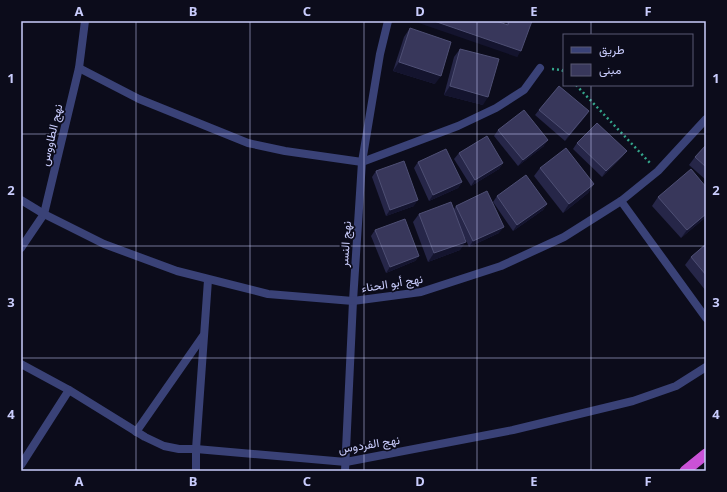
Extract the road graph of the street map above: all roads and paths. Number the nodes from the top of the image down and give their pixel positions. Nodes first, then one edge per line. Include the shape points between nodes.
1 (85, 21) edge
2 (388, 21) edge
3 (79, 68) junction
4 (540, 68) dead end
5 (577, 86) edge
6 (706, 119) edge
7 (362, 162) junction
8 (658, 171) junction
9 (21, 200) edge
10 (621, 201) junction
11 (44, 214) junction
12 (21, 248) edge
13 (208, 280) junction
14 (353, 301) junction
15 (706, 318) edge
16 (204, 335) junction
17 (21, 364) edge
18 (706, 367) edge
19 (69, 390) junction
20 (136, 432) junction
21 (196, 449) junction
22 (706, 454) edge
23 (346, 462) junction
24 (21, 465) edge
25 (196, 471) edge
26 (345, 471) edge
27 (685, 471) edge

1 - 3 street, نهج الطاووس
2 - 7 street, نهج النسر
3 - 7 street via 139,99 248,143
3 - 11 street, نهج الطاووس
4 - 7 street via 524,90 496,108 458,126
5 - 8 path
6 - 8 street, نهج أبو الحناء
7 - 14 street, نهج النسر
8 - 10 street, نهج أبو الحناء
9 - 11 street, نهج أبو الحناء
10 - 14 street, نهج أبو الحناء via 564,237 501,266 421,292
10 - 15 street
11 - 12 street, نهج الطاووس
11 - 13 street, نهج أبو الحناء via 104,244
13 - 14 street, نهج أبو الحناء via 268,294
13 - 16 street
14 - 23 street, نهج النسر
16 - 20 street
16 - 21 street
17 - 19 street, نهج الفردوس
18 - 23 street, نهج الفردوس via 676,386 633,401 513,430
19 - 20 street, نهج الفردوس
19 - 24 street
20 - 21 street, نهج الفردوس via 164,446
21 - 23 street, نهج الفردوس
21 - 25 street
22 - 27 highway
23 - 26 street, نهج النسر

